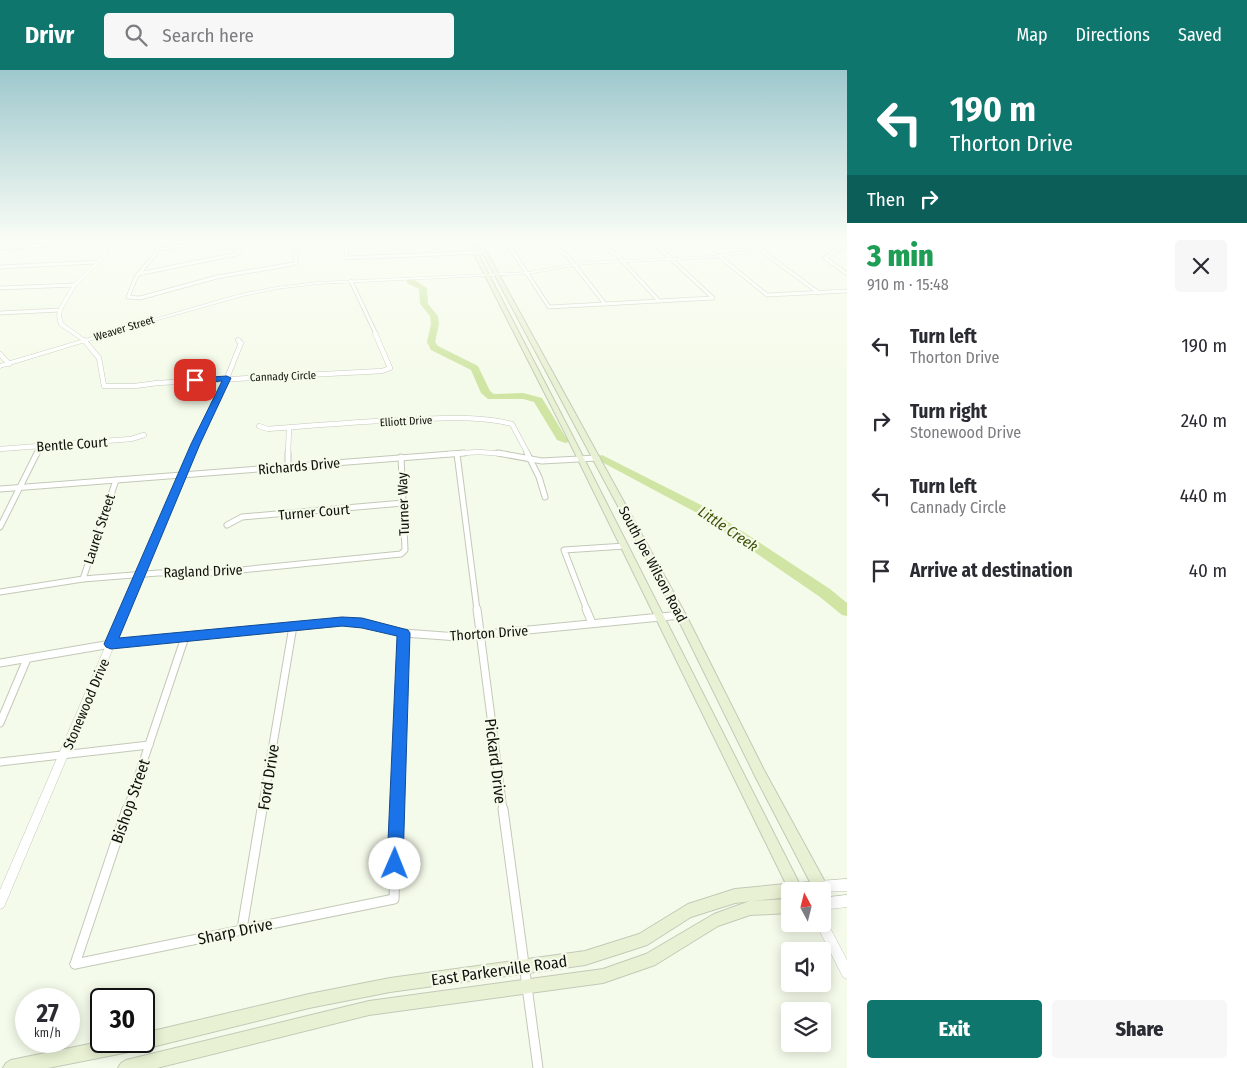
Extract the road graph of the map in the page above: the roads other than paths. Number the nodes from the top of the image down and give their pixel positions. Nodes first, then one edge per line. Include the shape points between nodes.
1 (26, 287) edge
2 (73, 287) edge
3 (132, 287) edge
4 (182, 287) edge
5 (284, 287) edge
6 (354, 287) edge
7 (493, 287) edge
8 (504, 287) edge
9 (536, 287) edge
10 (591, 287) edge
11 (647, 287) edge
12 (702, 287) edge
13 (756, 287) edge
14 (810, 287) edge
15 (0, 288) edge
16 (847, 291) edge
17 (819, 293) junction
18 (660, 301) junction
19 (605, 304) junction
20 (60, 310) junction
21 (0, 313) edge
22 (84, 340) junction
23 (238, 340) dead end
24 (0, 354) edge
25 (9, 364) junction
26 (0, 366) edge
27 (227, 378) junction
28 (259, 426) dead end
29 (289, 428) junction
30 (144, 435) dead end
31 (41, 446) junction
32 (0, 449) edge
33 (458, 454) junction
34 (401, 458) junction
35 (597, 458) junction
36 (531, 459) junction
37 (581, 459) junction
38 (288, 467) junction
39 (184, 475) junction
40 (116, 480) junction
41 (20, 487) junction
42 (0, 489) edge
43 (545, 497) dead end
44 (403, 504) junction
45 (228, 525) dead end
46 (0, 527) edge
47 (625, 546) junction
48 (405, 550) joint
49 (141, 574) junction
50 (83, 579) junction
51 (0, 592) edge
52 (681, 615) junction
53 (660, 617) junction
54 (592, 624) junction
55 (293, 626) junction
56 (404, 633) junction
57 (480, 635) junction
58 (185, 637) junction
59 (111, 644) junction
60 (27, 659) junction
61 (0, 662) edge
62 (0, 723) edge
63 (149, 745) junction
64 (64, 756) junction
65 (0, 762) edge
66 (793, 882) edge
67 (815, 882) edge
68 (847, 885) edge
69 (831, 887) edge
70 (781, 892) edge
71 (847, 902) edge
72 (0, 903) edge
73 (831, 903) edge
74 (781, 906) edge
75 (242, 929) junction
76 (826, 932) edge
77 (75, 964) joint
78 (523, 966) junction
79 (847, 973) edge
80 (526, 986) junction
81 (155, 1038) edge
82 (90, 1052) edge
83 (11, 1068) edge
84 (126, 1068) edge
85 (538, 1068) edge

1 - 15 street
2 - 20 street
3 - 4 street via 130,298
5 - 22 street, Weaver Street
6 - 27 street, Cannady Circle via 390,368 317,375
7 - 37 main road, South Joe Wilson Road
8 - 35 main road, South Joe Wilson Road
9 - 19 street via 549,307
10 - 19 street
11 - 18 street
12 - 18 street via 714,298
13 - 17 street via 767,296
14 - 17 street
16 - 17 street
18 - 19 street
20 - 21 street
20 - 22 street via 62,324
22 - 25 street, Weaver Street
22 - 27 street, Cannady Circle via 100,355 104,386
23 - 27 street, Stonewood Drive via 240,348
24 - 25 street
25 - 26 street, Weaver Street
27 - 39 street, Stonewood Drive
28 - 29 street, Elliott Drive
29 - 36 street, Elliott Drive via 451,418 504,420 512,424 520,444
29 - 38 street
30 - 31 street, Bentle Court via 131,439
31 - 32 street, Bentle Court
31 - 41 street
33 - 34 street, Richards Drive
33 - 36 street, Richards Drive via 498,453
33 - 57 street, Pickard Drive
34 - 38 street, Richards Drive
34 - 44 street, Turner Way
35 - 37 street, Richards Drive
35 - 52 main road, South Joe Wilson Road
36 - 37 street, Richards Drive
36 - 43 street, Elliott Drive
37 - 47 main road, South Joe Wilson Road
38 - 39 street, Richards Drive
39 - 40 street, Richards Drive
39 - 49 street, Stonewood Drive
40 - 41 street, Richards Drive
40 - 50 street, Laurel Street
41 - 42 street, Richards Drive
41 - 46 street
44 - 45 street, Turner Court via 242,518
44 - 48 street, Turner Way
47 - 53 main road, South Joe Wilson Road
47 - 54 street via 564,550
48 - 49 street, Ragland Drive via 401,554 370,558 210,573
49 - 50 street, Ragland Drive
49 - 59 street, Stonewood Drive
50 - 51 street, Ragland Drive
52 - 53 street, Thorton Drive
52 - 67 main road, South Joe Wilson Road
53 - 54 street, Thorton Drive
53 - 66 main road, South Joe Wilson Road
54 - 57 street, Thorton Drive
55 - 56 street, Thorton Drive via 362,623
55 - 58 street, Thorton Drive
55 - 75 street, Ford Drive
56 - 57 street, Thorton Drive via 458,637
56 - 75 street, Sharp Drive via 394,898
57 - 78 street, Pickard Drive
58 - 59 street, Thorton Drive
58 - 63 street, Bishop Street
59 - 60 street, Thorton Drive
59 - 64 street, Stonewood Drive
60 - 61 street, Thorton Drive
60 - 62 street
63 - 64 street
63 - 77 street, Bishop Street
64 - 65 street
64 - 72 street, Stonewood Drive
68 - 69 street, East Parkerville Road
70 - 78 main road, East Parkerville Road via 735,896 688,910 642,940 594,956
71 - 73 street
74 - 80 main road, East Parkerville Road via 750,908 714,921 650,960 604,976
75 - 77 street, Sharp Drive
76 - 79 street
78 - 80 street, Pickard Drive
78 - 81 main road, East Parkerville Road via 390,985
80 - 84 main road, East Parkerville Road via 369,1008
80 - 85 street, Pickard Drive
82 - 83 main road, East Parkerville Road

